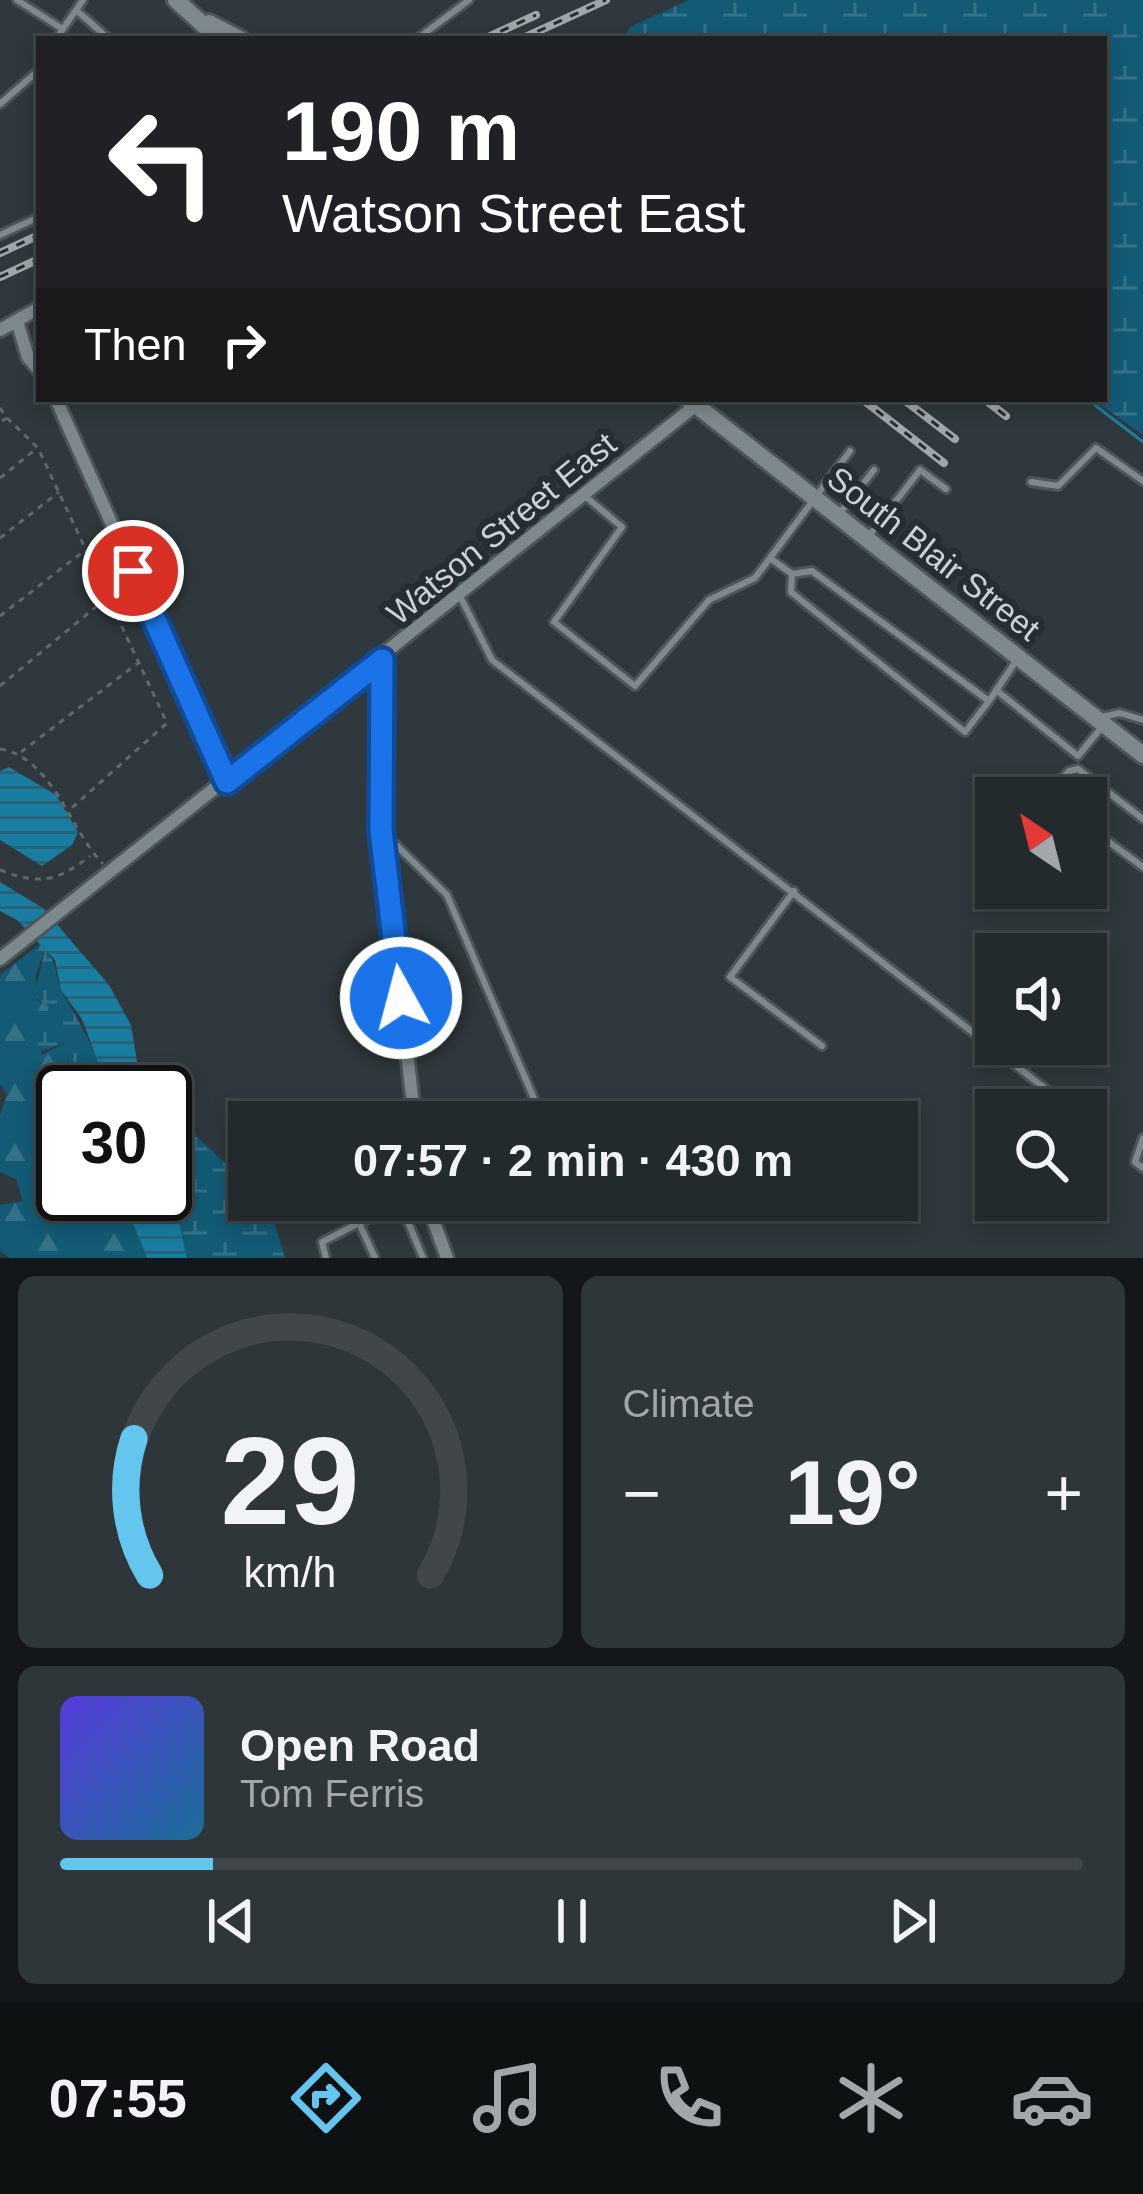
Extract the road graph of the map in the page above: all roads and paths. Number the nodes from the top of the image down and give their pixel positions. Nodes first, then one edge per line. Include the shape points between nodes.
1 (17, 0) edge
2 (83, 0) edge
3 (176, 0) edge
4 (469, 0) edge
5 (76, 10) junction
6 (201, 19) junction
7 (61, 28) junction
8 (57, 36) edge
9 (106, 36) edge
10 (216, 36) edge
11 (234, 36) edge
12 (421, 36) edge
13 (36, 73) edge
14 (0, 85) edge
15 (11, 94) junction
16 (0, 104) edge
17 (36, 218) edge
18 (0, 235) edge
19 (36, 310) edge
20 (17, 321) junction
21 (0, 330) edge
22 (36, 366) edge
23 (57, 402) edge
24 (692, 402) edge
25 (0, 407) edge
26 (7, 418) junction
27 (0, 422) edge
28 (38, 448) junction
29 (850, 451) dead end
30 (874, 470) dead end
31 (0, 478) edge
32 (1031, 482) dead end
33 (1143, 482) edge
34 (946, 490) dead end
35 (58, 492) junction
36 (584, 495) junction
37 (814, 498) junction
38 (838, 516) junction
39 (0, 538) edge
40 (867, 539) junction
41 (86, 550) junction
42 (770, 558) junction
43 (792, 574) junction
44 (459, 593) junction
45 (108, 597) junction
46 (0, 616) edge
47 (1019, 658) junction
48 (382, 660) junction
49 (139, 662) junction
50 (0, 686) edge
51 (996, 690) junction
52 (989, 701) junction
53 (1143, 720) edge
54 (1100, 721) junction
55 (0, 749) edge
56 (20, 752) junction
57 (1143, 755) edge
58 (1078, 756) junction
59 (1078, 770) junction
60 (1063, 777) edge
61 (227, 782) junction
62 (67, 812) junction
63 (1143, 820) edge
64 (381, 830) junction
65 (1107, 840) edge
66 (93, 854) junction
67 (1143, 867) edge
68 (0, 870) edge
69 (112, 873) junction
70 (794, 891) junction
71 (0, 959) edge
72 (822, 1046) dead end
73 (1046, 1089) edge
74 (413, 1101) edge
75 (535, 1101) dead end
76 (1143, 1138) edge
77 (1143, 1168) edge
78 (434, 1221) edge
79 (358, 1223) junction
80 (326, 1258) edge
81 (375, 1258) edge
82 (423, 1258) edge
83 (447, 1258) edge

1 - 7 lane
2 - 5 lane
3 - 6 street
4 - 12 lane
5 - 7 lane
5 - 9 lane
6 - 10 street
6 - 11 street
7 - 8 lane
13 - 15 lane
14 - 15 lane
15 - 16 lane
17 - 18 lane
19 - 20 street
20 - 21 street
20 - 22 street
23 - 61 street
24 - 36 street, Watson Street East
24 - 37 street, South Blair Street
25 - 26 path
26 - 27 path
26 - 28 path
28 - 31 path
28 - 35 path
29 - 37 lane
30 - 38 lane
32 - 33 lane via 1058,486 1096,448
34 - 40 lane via 920,470
35 - 39 path
35 - 41 path
36 - 42 lane via 622,527 554,622 635,686 709,600 755,578
36 - 44 street, Watson Street East
37 - 38 street, South Blair Street
37 - 42 lane
38 - 40 street, South Blair Street
40 - 47 street, South Blair Street
41 - 45 path
41 - 46 path
42 - 43 lane
43 - 52 lane via 812,571
43 - 52 lane via 791,592 965,732
44 - 48 street, Watson Street East
44 - 70 lane via 492,660
45 - 49 path
45 - 50 path
47 - 51 lane
47 - 54 street, South Blair Street
48 - 61 street, Watson Street East
48 - 64 street
49 - 56 path
49 - 62 path via 167,723
51 - 52 lane
51 - 58 lane
53 - 54 lane via 1120,713
54 - 57 street, South Blair Street
54 - 58 lane
55 - 56 path
56 - 62 path
58 - 59 lane
59 - 60 lane
59 - 63 lane
61 - 69 street, Watson Street East
62 - 66 path
64 - 74 street
64 - 75 lane via 447,895
65 - 67 lane
66 - 68 path via 62,878 34,882
66 - 69 path
69 - 71 street, Watson Street East
70 - 72 lane via 730,977
70 - 73 lane
76 - 77 lane via 1135,1162
78 - 83 street
79 - 80 lane via 322,1242
79 - 81 lane
79 - 82 lane via 401,1205

